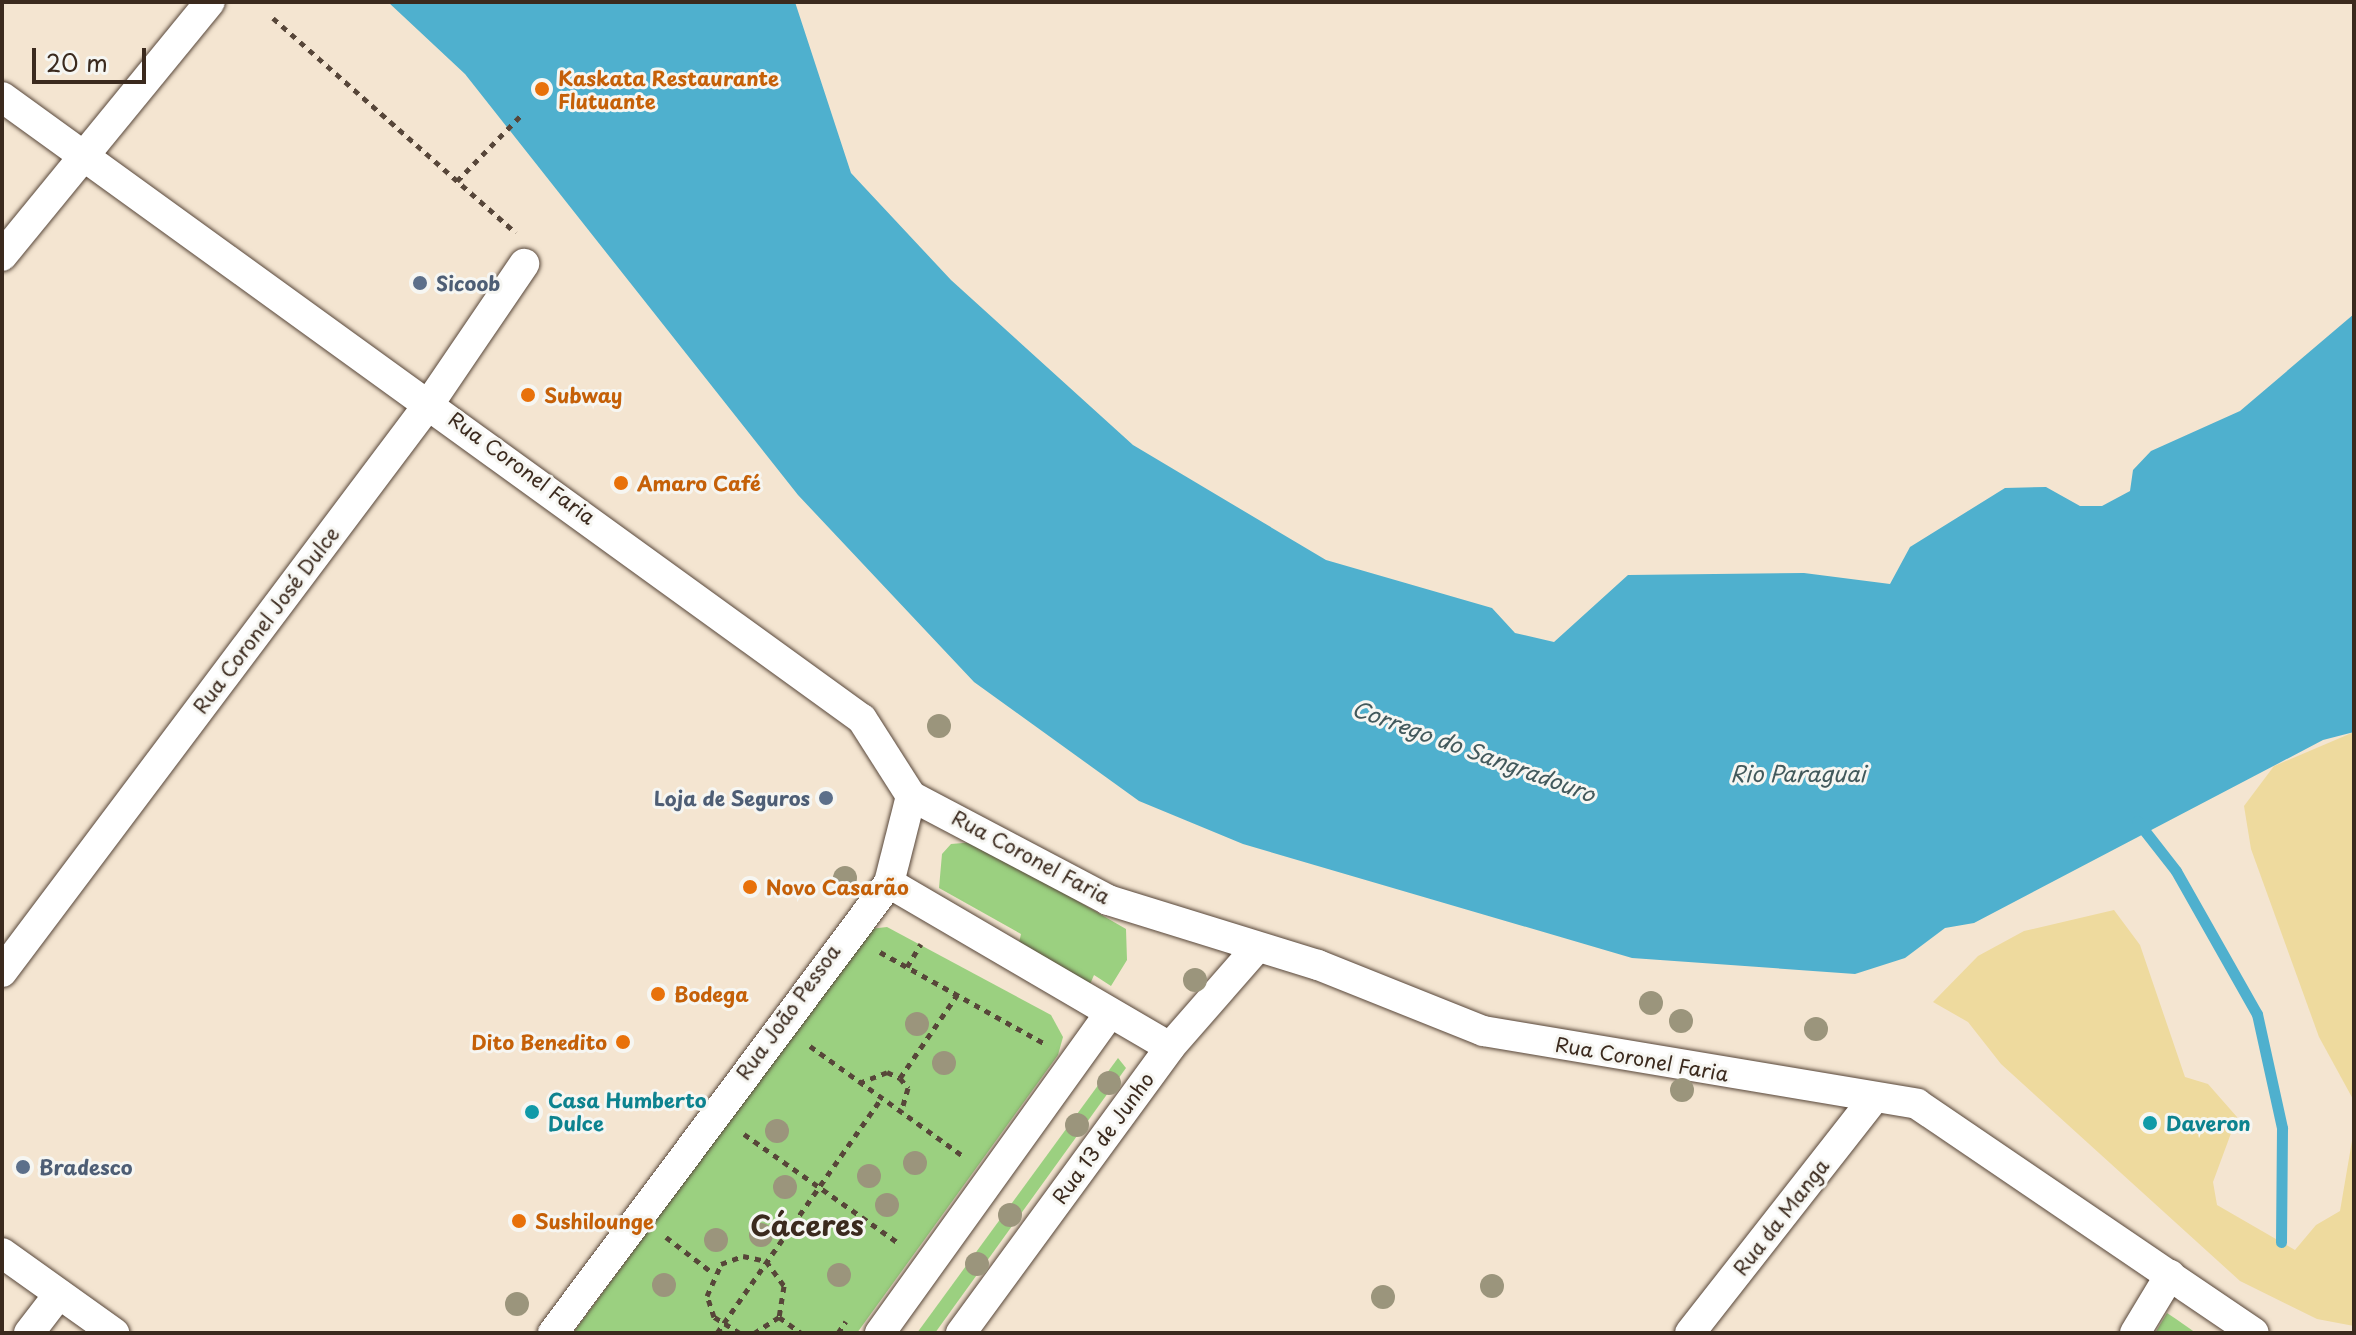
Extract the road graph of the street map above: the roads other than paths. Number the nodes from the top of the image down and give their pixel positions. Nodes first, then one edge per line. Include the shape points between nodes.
1 (210, 2) edge
2 (2, 97) edge
3 (85, 158) junction
4 (2, 256) edge
5 (524, 264) road end
6 (431, 401) junction
7 (911, 796) junction
8 (889, 883) junction
9 (1255, 950) junction
10 (2, 972) edge
11 (1109, 1014) junction
12 (1170, 1047) junction
13 (1873, 1100) junction
14 (2, 1253) edge
15 (2170, 1275) junction
16 (59, 1294) junction
17 (29, 1333) edge
18 (114, 1333) edge
19 (553, 1333) edge
20 (880, 1333) edge
21 (961, 1333) edge
22 (1690, 1333) edge
23 (2135, 1333) edge
24 (2254, 1333) edge

1 - 3 street
2 - 3 street, Rua Coronel Faria
3 - 4 street
3 - 6 street, Rua Coronel Faria
5 - 6 street, Rua Coronel José Dulce
6 - 7 street, Rua Coronel Faria via 862,719
6 - 10 street, Rua Coronel José Dulce
7 - 8 street, Rua João Pessoa
7 - 9 street, Rua Coronel Faria via 1108,900
8 - 11 street
8 - 19 street, Rua João Pessoa
9 - 12 street, Rua 13 de Junho
9 - 13 street, Rua Coronel Faria via 1318,965 1483,1031
11 - 12 street
11 - 20 street
12 - 21 street, Rua 13 de Junho
13 - 15 street, Rua Coronel Faria via 1917,1104
13 - 22 street, Rua da Manga
14 - 16 street
15 - 23 street
15 - 24 street, Rua Coronel Faria
16 - 17 street
16 - 18 street

